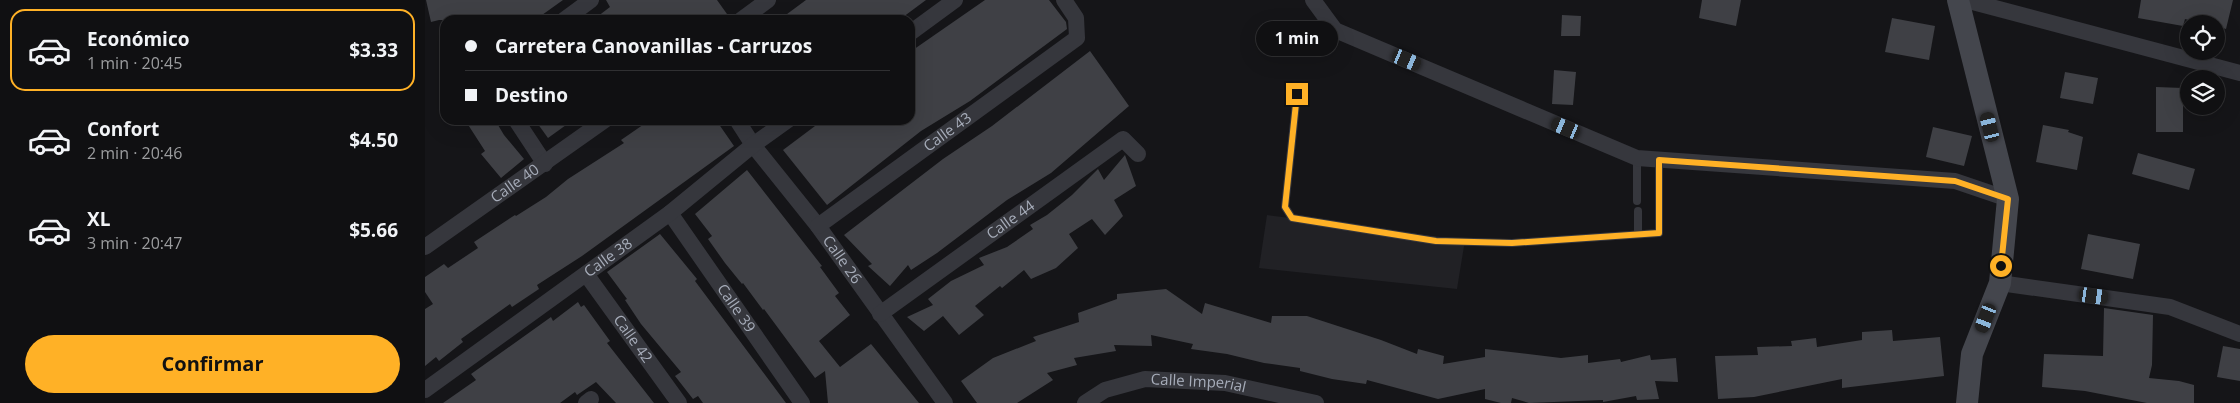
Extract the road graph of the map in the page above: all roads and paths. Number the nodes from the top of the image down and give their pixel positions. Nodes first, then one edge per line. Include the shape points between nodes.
1 (591, 0) edge
2 (768, 0) edge
3 (955, 0) edge
4 (1064, 0) edge
5 (1313, 0) edge
6 (1958, 0) edge
7 (1965, 0) edge
8 (571, 15) edge
9 (748, 15) edge
10 (915, 28) edge
11 (2240, 73) edge
12 (1297, 94) dead end
13 (519, 125) edge
14 (598, 125) edge
15 (740, 125) edge
16 (781, 125) edge
17 (753, 145) junction
18 (1138, 154) dead end
19 (1637, 158) junction
20 (1659, 160) junction
21 (545, 164) junction
22 (2008, 199) junction
23 (1637, 201) dead end
24 (1638, 211) dead end
25 (670, 214) junction
26 (818, 226) junction
27 (1638, 234) junction
28 (425, 247) edge
29 (586, 274) junction
30 (2000, 283) junction
31 (880, 314) junction
32 (2240, 334) edge
33 (425, 390) edge
34 (679, 403) edge
35 (802, 403) edge
36 (945, 403) edge
37 (1085, 403) edge
38 (1316, 403) edge
39 (1967, 403) edge

1 - 8 street
2 - 9 street
3 - 10 street
4 - 26 street, Calle 43 via 1076,18 1077,38
5 - 19 street via 1335,30
6 - 22 street
7 - 11 street
12 - 27 lane via 1285,207 1292,218 1436,241 1512,243
13 - 21 street
14 - 21 street, Calle 40
15 - 17 street, Calle 26
16 - 17 street, Calle 38
17 - 25 street, Calle 38
17 - 26 street, Calle 26
18 - 31 street, Calle 44 via 1123,139
19 - 20 street
19 - 23 lane
20 - 22 street via 1955,181
20 - 27 lane via 1659,233
21 - 28 street, Calle 40
22 - 30 street
24 - 27 lane
25 - 29 street, Calle 38
25 - 35 street, Calle 39
26 - 31 street, Calle 26
29 - 33 street, Calle 38
29 - 34 street, Calle 42
30 - 32 street via 2170,307
30 - 39 street via 1972,354
31 - 36 street, Calle 26
37 - 38 street, Calle Imperial via 1105,390 1145,378 1225,383

